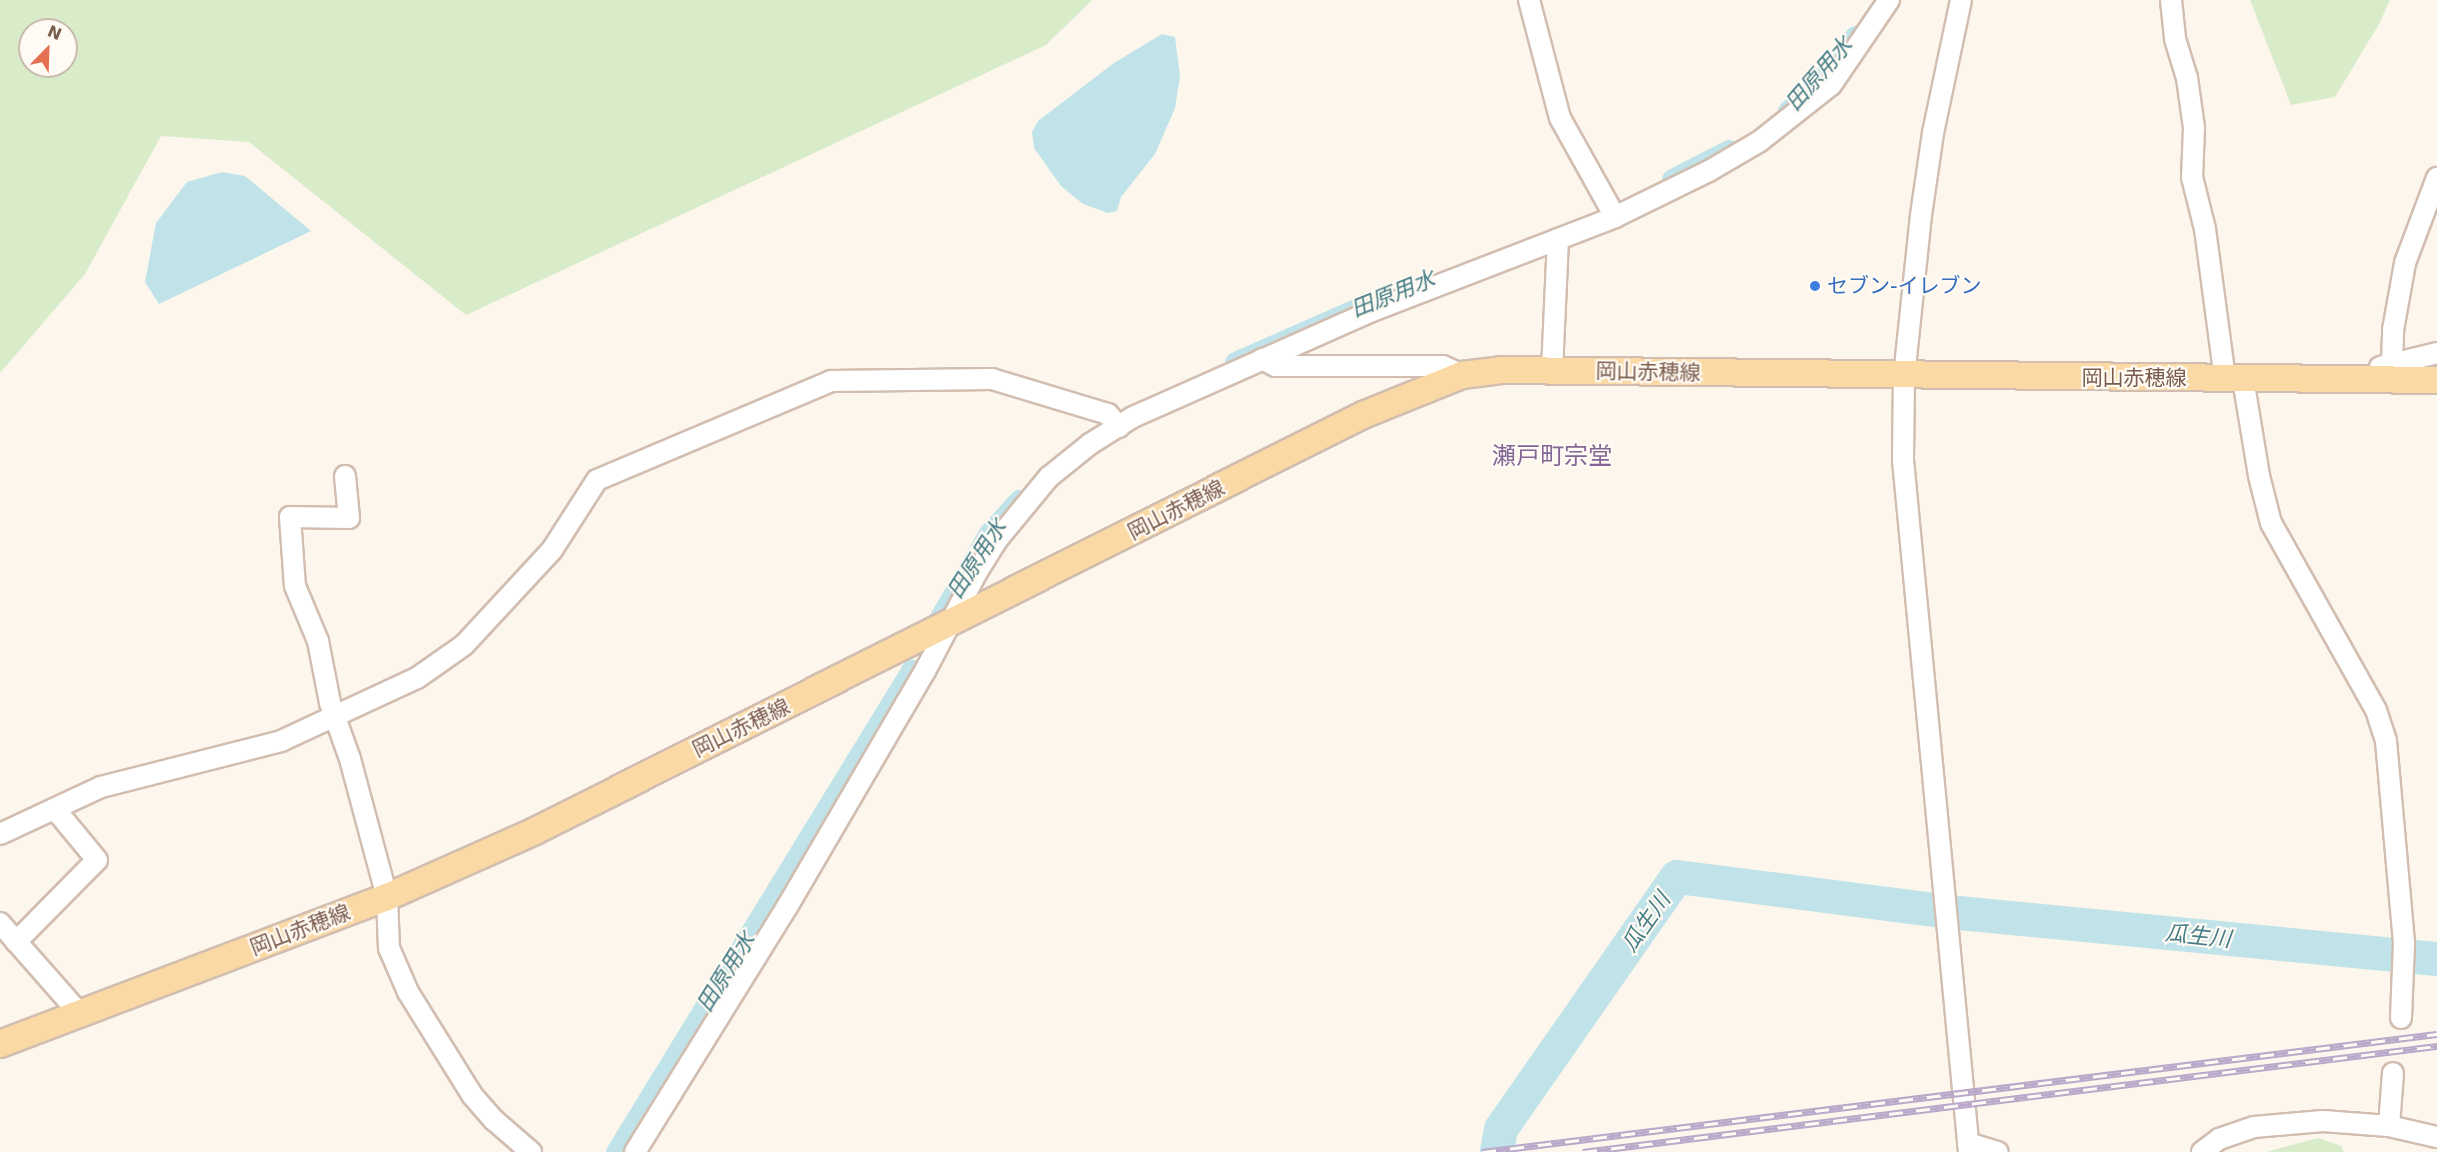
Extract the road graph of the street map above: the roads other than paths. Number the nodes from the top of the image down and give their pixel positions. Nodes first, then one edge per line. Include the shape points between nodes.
1 (1529, 0) edge
2 (1889, 0) edge
3 (1962, 0) edge
4 (2171, 0) edge
5 (2437, 178) edge
6 (1612, 211) junction
7 (1558, 239) junction
8 (2437, 353) edge
9 (1262, 360) junction
10 (2392, 363) junction
11 (1552, 371) junction
12 (1461, 375) junction
13 (1904, 377) junction
14 (2234, 379) junction
15 (2354, 379) junction
16 (2437, 380) edge
17 (1114, 421) junction
18 (345, 476) dead end
19 (950, 625) junction
20 (334, 716) junction
21 (55, 809) junction
22 (0, 834) edge
23 (387, 897) junction
24 (0, 923) edge
25 (16, 942) junction
26 (80, 1014) junction
27 (2400, 1018) dead end
28 (0, 1044) edge
29 (2393, 1073) dead end
30 (2389, 1126) junction
31 (2437, 1137) edge
32 (1969, 1147) edge
33 (531, 1152) edge
34 (635, 1152) edge
35 (1998, 1152) edge
36 (2202, 1152) edge

1 - 6 street via 1560,118
2 - 6 street via 1831,85 1798,114 1709,171
3 - 13 street via 1933,133
4 - 14 street via 2194,128 2193,177
5 - 10 street via 2405,263 2393,330
6 - 7 street
7 - 9 street via 1372,311
7 - 11 street
8 - 10 street
9 - 12 street via 1275,366 1443,366
9 - 17 street
10 - 15 street
11 - 12 main road, 岡山赤穂線 via 1500,370
11 - 13 main road, 岡山赤穂線
12 - 19 main road, 岡山赤穂線 via 1363,415
13 - 14 main road, 岡山赤穂線
13 - 32 street via 1903,460
14 - 15 main road, 岡山赤穂線
14 - 27 street via 2271,523 2376,710 2386,741 2404,955
15 - 16 main road, 岡山赤穂線
17 - 19 street via 1049,477 997,540
17 - 20 street via 992,379 831,381 597,480 552,550 464,645 417,678
18 - 20 street via 349,518 290,517 295,586 318,641
19 - 23 main road, 岡山赤穂線 via 535,831
19 - 34 street via 787,907
20 - 21 street via 281,741 101,787
20 - 23 street
21 - 22 street
21 - 25 street via 96,860
23 - 26 main road, 岡山赤穂線
23 - 33 street via 389,948 408,992 472,1095
24 - 25 street
25 - 26 street
26 - 28 main road, 岡山赤穂線
29 - 30 street
30 - 31 street
30 - 36 street via 2323,1121 2254,1127 2219,1139
32 - 35 street

